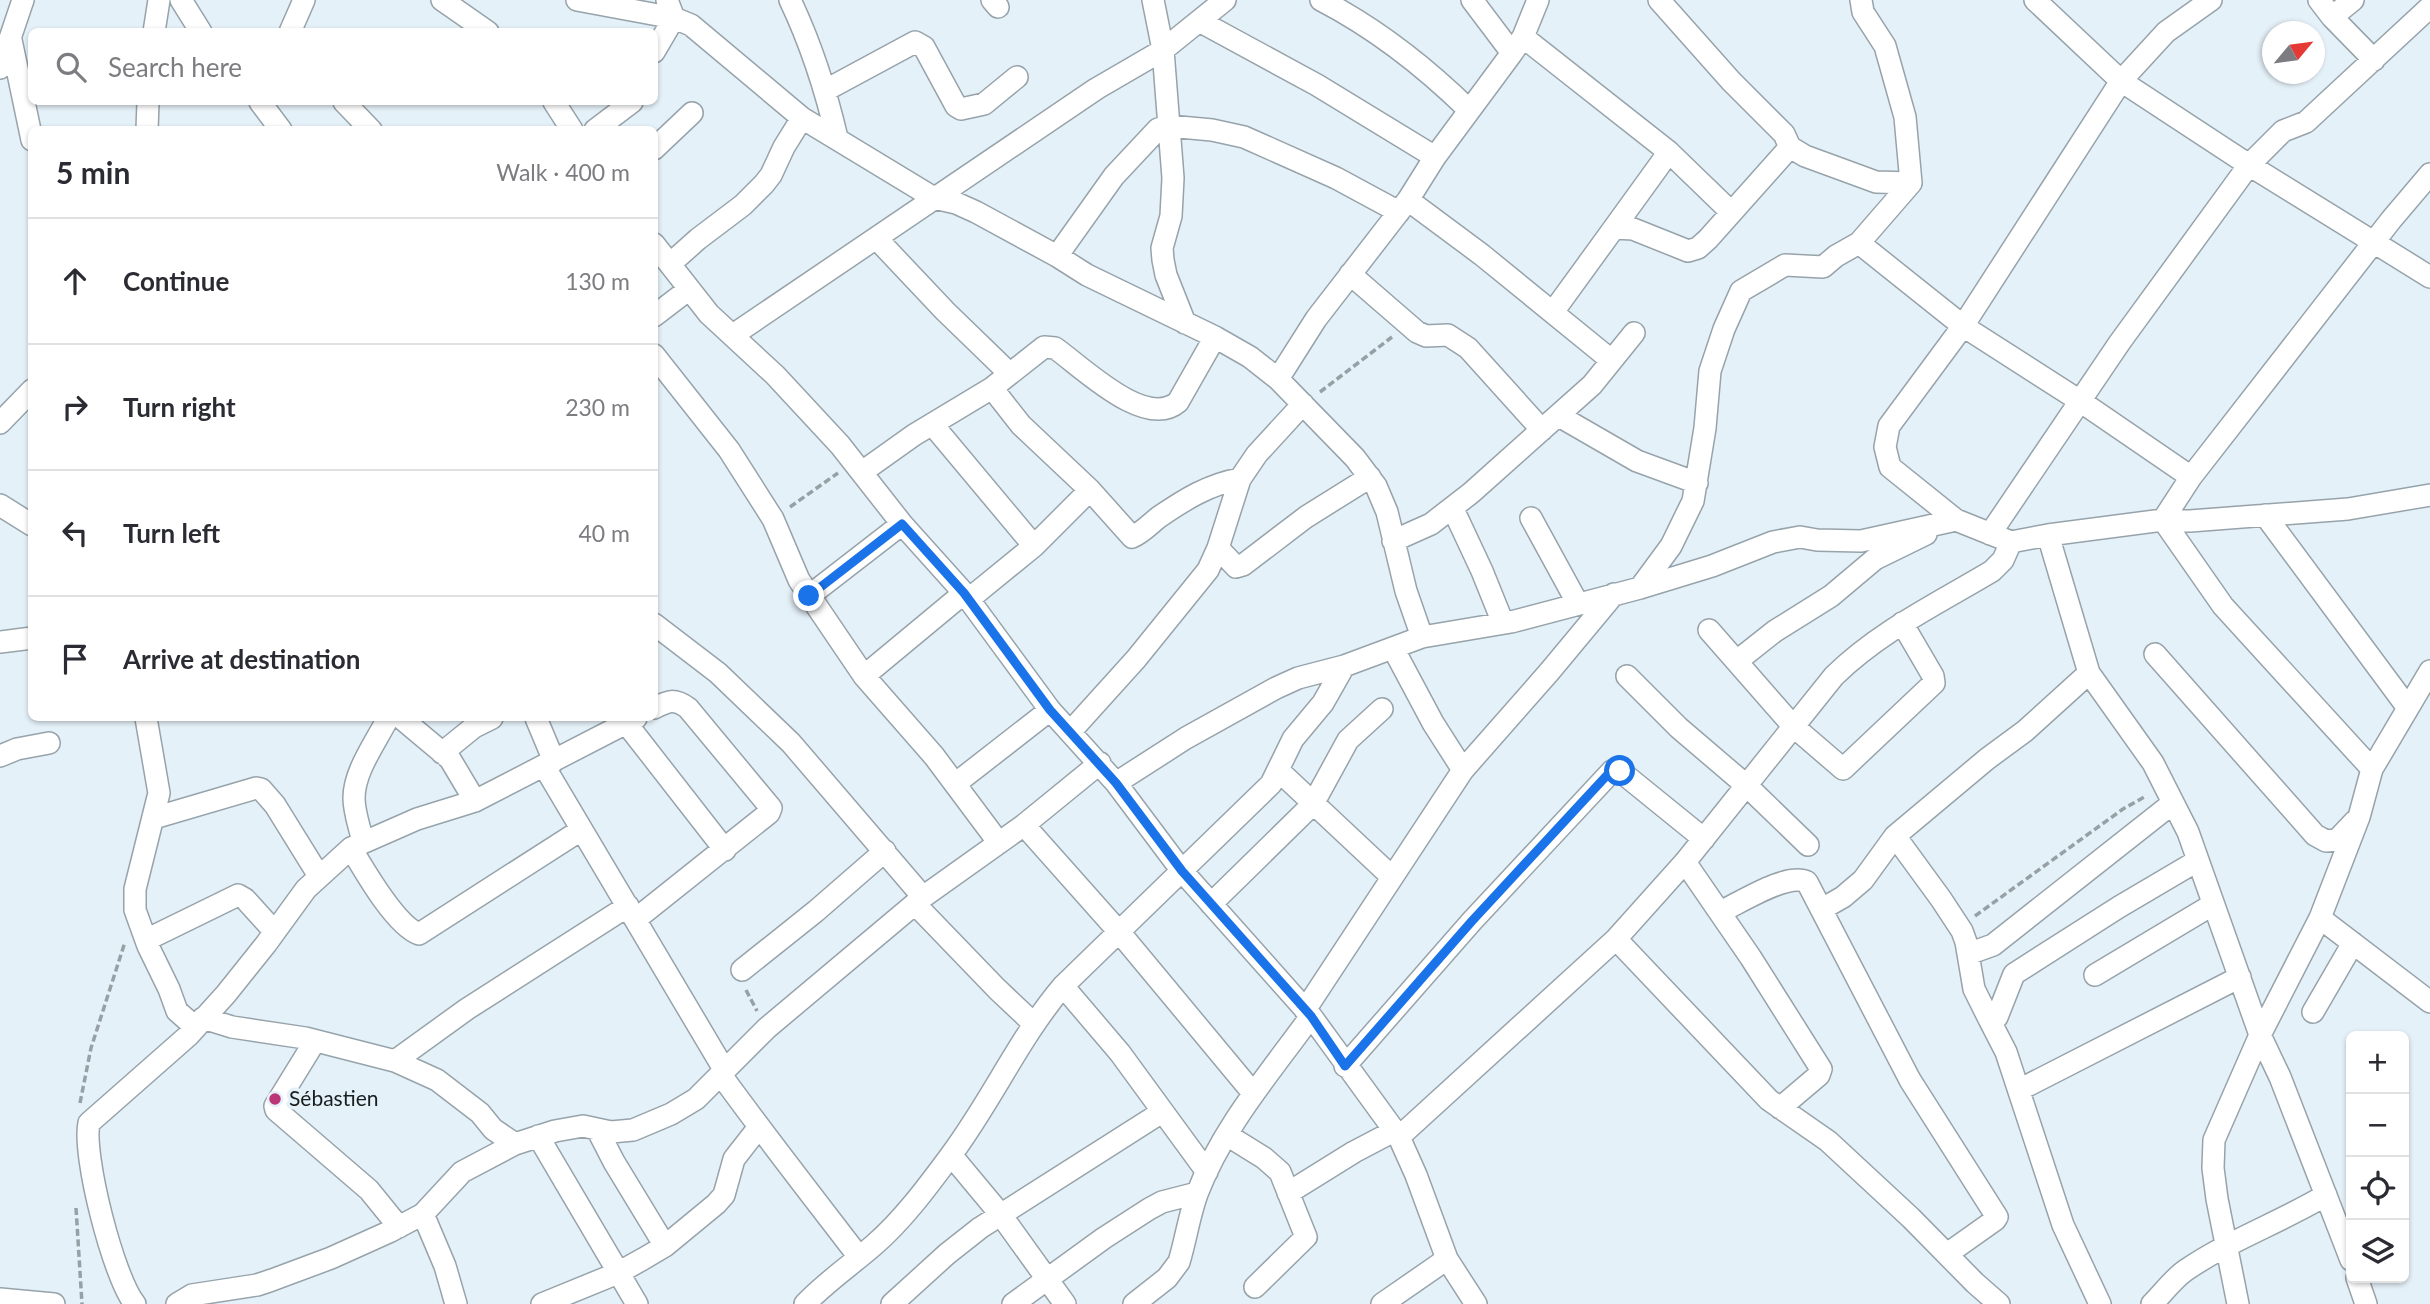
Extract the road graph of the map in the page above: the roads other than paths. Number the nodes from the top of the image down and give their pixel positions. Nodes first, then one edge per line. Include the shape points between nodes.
1 (23, 0) edge
2 (159, 0) edge
3 (181, 0) edge
4 (304, 0) edge
5 (442, 0) edge
6 (577, 0) edge
7 (790, 0) edge
8 (1153, 0) edge
9 (1225, 0) edge
10 (1321, 0) edge
11 (1472, 0) edge
12 (1553, 0) edge
13 (1659, 0) edge
14 (1861, 0) edge
15 (2211, 0) edge
16 (2319, 0) edge
17 (2353, 0) edge
18 (2045, 3) edge
19 (2430, 7) edge
20 (1535, 8) edge
21 (670, 9) edge
22 (2332, 17) junction
23 (1200, 22) junction
24 (155, 28) edge
25 (198, 28) edge
26 (292, 28) edge
27 (482, 28) edge
28 (11, 40) junction
29 (658, 41) edge
30 (1517, 45) junction
31 (1163, 50) junction
32 (2374, 60) junction
33 (0, 68) edge
34 (1017, 77) dead end
35 (2121, 81) junction
36 (826, 90) junction
37 (148, 105) edge
38 (262, 105) edge
39 (347, 105) edge
40 (556, 105) edge
41 (628, 105) edge
42 (1469, 110) junction
43 (692, 113) dead end
44 (802, 118) junction
45 (29, 126) edge
46 (147, 126) edge
47 (278, 126) edge
48 (367, 126) edge
49 (569, 126) edge
50 (600, 126) edge
51 (1169, 126) junction
52 (837, 138) junction
53 (658, 145) edge
54 (1790, 147) junction
55 (1669, 152) junction
56 (1436, 157) junction
57 (2249, 164) junction
58 (2430, 174) edge
59 (1910, 183) junction
60 (934, 198) junction
61 (1404, 206) junction
62 (1731, 212) junction
63 (1614, 229) junction
64 (877, 239) junction
65 (2374, 242) junction
66 (1859, 243) junction
67 (658, 249) edge
68 (1057, 256) junction
69 (670, 264) junction
70 (1350, 274) junction
71 (2430, 277) edge
72 (688, 290) junction
73 (1553, 312) junction
74 (658, 313) edge
75 (1185, 323) junction
76 (1964, 326) junction
77 (1634, 333) dead end
78 (733, 335) junction
79 (1215, 337) junction
80 (658, 360) edge
81 (1611, 360) junction
82 (1010, 374) junction
83 (1278, 379) junction
84 (992, 388) junction
85 (28, 394) edge
86 (2080, 401) junction
87 (1303, 404) junction
88 (1559, 416) junction
89 (0, 423) edge
90 (932, 424) junction
91 (1542, 430) junction
92 (858, 467) junction
93 (1370, 477) junction
94 (2191, 477) junction
95 (1240, 479) junction
96 (1697, 483) junction
97 (1090, 490) junction
98 (2430, 495) edge
99 (0, 505) edge
100 (1453, 509) junction
101 (2265, 515) junction
102 (1531, 518) dead end
103 (1956, 520) junction
104 (2163, 520) junction
105 (28, 522) edge
106 (902, 524) junction
107 (1990, 534) junction
108 (2048, 535) junction
109 (1393, 541) junction
110 (2011, 542) junction
111 (1034, 546) junction
112 (1218, 548) junction
113 (1640, 588) junction
114 (1614, 594) junction
115 (809, 596) junction
116 (967, 596) junction
117 (1578, 604) junction
118 (1503, 623) junction
119 (1902, 623) junction
120 (658, 627) edge
121 (1709, 630) dead end
122 (1422, 636) junction
123 (28, 638) edge
124 (0, 642) edge
125 (1393, 648) junction
126 (2155, 654) dead end
127 (1737, 662) junction
128 (1343, 666) junction
129 (2430, 671) edge
130 (2089, 673) junction
131 (864, 676) junction
132 (1627, 677) dead end
133 (658, 706) edge
134 (2408, 708) junction
135 (1382, 709) dead end
136 (1050, 710) junction
137 (147, 721) edge
138 (386, 721) edge
139 (405, 721) edge
140 (486, 721) edge
141 (537, 721) edge
142 (629, 721) edge
143 (632, 721) edge
144 (1793, 726) junction
145 (1071, 731) junction
146 (49, 743) dead end
147 (442, 753) junction
148 (0, 755) edge
149 (1100, 763) junction
150 (549, 764) junction
151 (2372, 769) junction
152 (1463, 770) junction
153 (1279, 771) junction
154 (1116, 783) junction
155 (955, 784) junction
156 (1747, 786) junction
157 (2169, 794) junction
158 (475, 800) junction
159 (1313, 804) junction
160 (2359, 817) junction
161 (154, 818) junction
162 (1024, 825) junction
163 (582, 830) junction
164 (1895, 836) junction
165 (1704, 839) junction
166 (999, 843) junction
167 (357, 845) junction
168 (1808, 845) dead end
169 (725, 850) junction
170 (885, 851) junction
171 (2197, 861) junction
172 (1685, 862) junction
173 (1182, 871) junction
174 (319, 876) junction
175 (1392, 877) junction
176 (919, 900) junction
177 (1211, 904) junction
178 (2212, 905) junction
179 (1822, 909) junction
180 (1720, 912) junction
181 (632, 913) junction
182 (2320, 918) junction
183 (274, 931) junction
184 (1119, 933) junction
185 (1616, 939) junction
186 (146, 940) junction
187 (2353, 943) junction
188 (1968, 954) junction
189 (742, 970) road end
190 (2095, 975) dead end
191 (2240, 977) junction
192 (1063, 986) junction
193 (2430, 1002) edge
194 (2313, 1012) dead end
195 (1308, 1013) junction
196 (1989, 1020) junction
197 (199, 1023) junction
198 (1033, 1023) junction
199 (2260, 1035) junction
200 (315, 1041) junction
201 (396, 1061) junction
202 (1345, 1066) junction
203 (723, 1073) junction
204 (2019, 1090) junction
205 (1253, 1093) junction
206 (1780, 1108) junction
207 (1163, 1112) junction
208 (759, 1127) junction
209 (597, 1129) junction
210 (1396, 1134) junction
211 (1227, 1135) junction
212 (538, 1136) junction
213 (515, 1144) junction
214 (951, 1155) junction
215 (1207, 1172) junction
216 (1197, 1193) junction
217 (1289, 1193) junction
218 (2326, 1195) junction
219 (423, 1214) junction
220 (1001, 1215) junction
221 (399, 1227) junction
222 (664, 1246) junction
223 (2226, 1247) junction
224 (2346, 1247) edge
225 (1947, 1254) junction
226 (859, 1257) junction
227 (1447, 1259) junction
228 (618, 1273) junction
229 (1047, 1279) junction
230 (2359, 1283) edge
231 (1255, 1287) dead end
232 (0, 1299) edge
233 (54, 1304) edge
234 (135, 1304) edge
235 (177, 1304) edge
236 (456, 1304) edge
237 (542, 1304) edge
238 (637, 1304) edge
239 (805, 1304) edge
240 (892, 1304) edge
241 (1013, 1304) edge
242 (1065, 1304) edge
243 (1134, 1304) edge
244 (1382, 1304) edge
245 (1476, 1304) edge
246 (1999, 1304) edge
247 (2100, 1304) edge
248 (2152, 1304) edge
249 (2238, 1304) edge
250 (2366, 1304) edge

1 - 28 street
2 - 24 street
3 - 25 street
4 - 26 street
5 - 27 street
6 - 21 street
7 - 36 street
8 - 31 street
9 - 23 street
10 - 42 street via 1381,34
11 - 30 street
12 - 20 street
13 - 54 street via 1784,134
14 - 59 street via 1863,12 1885,46 1905,117
15 - 35 street via 2166,32
16 - 22 street
17 - 22 street
18 - 35 street
19 - 32 street
20 - 30 street
21 - 29 street
21 - 44 street
22 - 32 street
23 - 31 street
23 - 56 street
28 - 33 street
28 - 45 street
30 - 42 street
30 - 55 street
31 - 51 street
31 - 60 street via 1096,89
32 - 57 street via 2306,122 2283,131
34 - 36 street via 984,104 961,109 924,47 915,43
35 - 57 street
35 - 76 street
36 - 52 street
37 - 46 street
38 - 47 street
39 - 48 street
40 - 49 street
41 - 50 street
42 - 56 street
43 - 53 street
44 - 52 street
44 - 69 street via 764,184
51 - 61 street via 1244,137
51 - 68 street via 1158,129 1114,176
51 - 75 street via 1171,216 1162,248 1166,275
52 - 60 street
54 - 59 street via 1876,182
54 - 62 street
55 - 62 street
55 - 63 street
56 - 61 street
57 - 65 street
57 - 86 street
58 - 65 street
59 - 66 street
60 - 64 street
60 - 68 street via 976,212
61 - 70 street
61 - 73 street
62 - 63 street via 1692,251 1633,229
63 - 73 street
64 - 78 street
64 - 82 street
65 - 71 street
65 - 94 street
66 - 76 street
66 - 96 street via 1824,267 1785,265 1741,291 1710,371
67 - 69 street
68 - 75 street
69 - 72 street
70 - 83 street
70 - 91 street via 1422,335 1448,335 1468,348
72 - 74 street
72 - 78 street
73 - 81 street
75 - 79 street
76 - 86 street
76 - 103 street via 1889,426 1885,447 1890,467
77 - 81 street
78 - 92 street
79 - 82 street via 1180,400 1168,409 1142,406 1116,394 1050,346
79 - 83 street
80 - 115 street via 729,450 773,519
81 - 88 street
82 - 84 street
83 - 87 street
84 - 90 street
84 - 97 street via 1021,425
85 - 89 street
86 - 94 street
86 - 107 street
87 - 93 street
87 - 95 street
88 - 91 street
88 - 96 street via 1637,461
90 - 92 street
90 - 111 street
91 - 100 street
92 - 106 street
93 - 109 street via 1387,512
93 - 112 street via 1306,517 1243,565 1236,567
94 - 104 street
95 - 97 street via 1201,491 1133,538
95 - 112 street
96 - 113 street via 1671,546
97 - 111 street
98 - 101 street via 2348,509
99 - 105 street
100 - 109 street
100 - 118 street
101 - 104 street
101 - 134 street
102 - 117 street
103 - 107 street
103 - 113 street via 1861,541 1795,537
103 - 127 street via 1875,559
104 - 108 street
104 - 151 street via 2231,616
106 - 115 street
106 - 116 street
107 - 110 street
108 - 110 street
108 - 130 street
109 - 122 street
110 - 119 street via 1992,571
111 - 116 street
112 - 145 street via 1200,579 1136,659
113 - 114 street
114 - 117 street
114 - 152 street
115 - 131 street
116 - 131 street
116 - 136 street
117 - 118 street
118 - 122 street
119 - 144 street via 1853,657
119 - 144 street via 1934,683 1848,766 1839,768
120 - 170 street via 718,673 791,743
121 - 127 street
122 - 125 street
123 - 124 street
125 - 128 street
125 - 152 street
126 - 160 street via 2315,835 2337,840
127 - 144 street
128 - 153 street via 1324,703 1293,739
128 - 154 street via 1298,678 1265,694
129 - 134 street
130 - 157 street via 2153,763
130 - 164 street
131 - 155 street
132 - 156 street
133 - 169 street via 670,700 688,708 771,808
134 - 151 street
135 - 159 street via 1348,740
136 - 145 street
136 - 155 street
137 - 161 street via 159,785
138 - 167 street via 358,776
139 - 147 street
140 - 147 street
141 - 150 street
142 - 150 street
143 - 169 street
144 - 156 street
145 - 149 street
146 - 148 street
147 - 158 street
149 - 154 street
149 - 162 street
150 - 158 street
150 - 163 street
151 - 160 street
152 - 175 street
153 - 159 street
153 - 173 street via 1254,803
154 - 173 street
155 - 166 street
156 - 165 street
156 - 168 street
157 - 171 street
157 - 188 street via 1993,945
158 - 167 street
159 - 175 street
159 - 177 street
160 - 182 street
161 - 174 street via 261,789
161 - 186 street via 134,897
162 - 166 street
162 - 184 street
163 - 167 street via 419,934 387,904
163 - 181 street
164 - 179 street via 1863,880
164 - 188 street via 1959,927
165 - 172 street
165 - 202 street via 1625,775 1612,771
166 - 176 street
167 - 174 street
169 - 181 street
170 - 176 street
170 - 189 street
171 - 178 street
171 - 196 street via 2014,974 1997,1017
172 - 180 street
172 - 185 street
173 - 177 street
173 - 184 street
174 - 183 street
175 - 195 street
176 - 198 street via 989,981
176 - 203 street via 767,1028
177 - 195 street
178 - 190 street
178 - 191 street
179 - 180 street via 1807,882 1793,879
179 - 225 street via 1910,1080 1996,1214 1993,1222
180 - 206 street via 1821,1069
181 - 201 street via 467,1009
181 - 203 street
182 - 187 street
182 - 199 street
183 - 186 street via 238,895
183 - 197 street
184 - 192 street
184 - 205 street
185 - 206 street
185 - 210 street
186 - 197 street via 178,1014
187 - 193 street
187 - 194 street
188 - 196 street via 1974,989
191 - 199 street
191 - 204 street
192 - 198 street
192 - 207 street
195 - 202 street
195 - 205 street
196 - 204 street
197 - 200 street
197 - 234 street via 89,1123 86,1136 101,1213 125,1290
198 - 214 street
199 - 218 street
199 - 223 street via 2214,1140 2213,1168
200 - 201 street
200 - 221 street via 276,1110 369,1190
201 - 213 street via 437,1080
202 - 210 street
203 - 208 street
203 - 209 street via 696,1099 648,1125 611,1132
204 - 247 street via 2063,1225
205 - 211 street
206 - 225 street via 1823,1136
207 - 215 street
207 - 220 street
208 - 222 street via 733,1159 724,1195
208 - 226 street
209 - 212 street via 583,1126
209 - 222 street
210 - 217 street via 1354,1152
210 - 227 street
211 - 215 street
211 - 217 street via 1274,1166
212 - 213 street
212 - 228 street
213 - 219 street via 462,1172
214 - 220 street
214 - 226 street via 876,1244
215 - 216 street
216 - 229 street via 1149,1209
216 - 243 street via 1179,1262 1167,1278
217 - 231 street via 1306,1237
218 - 223 street
218 - 224 street
219 - 221 street
219 - 236 street
220 - 229 street
220 - 240 street via 947,1254
221 - 235 street via 257,1285 192,1295
222 - 228 street
223 - 248 street via 2184,1271
223 - 249 street
225 - 246 street
226 - 239 street
227 - 244 street
227 - 245 street
228 - 237 street
228 - 238 street
229 - 241 street
229 - 242 street
230 - 250 street
232 - 233 street

